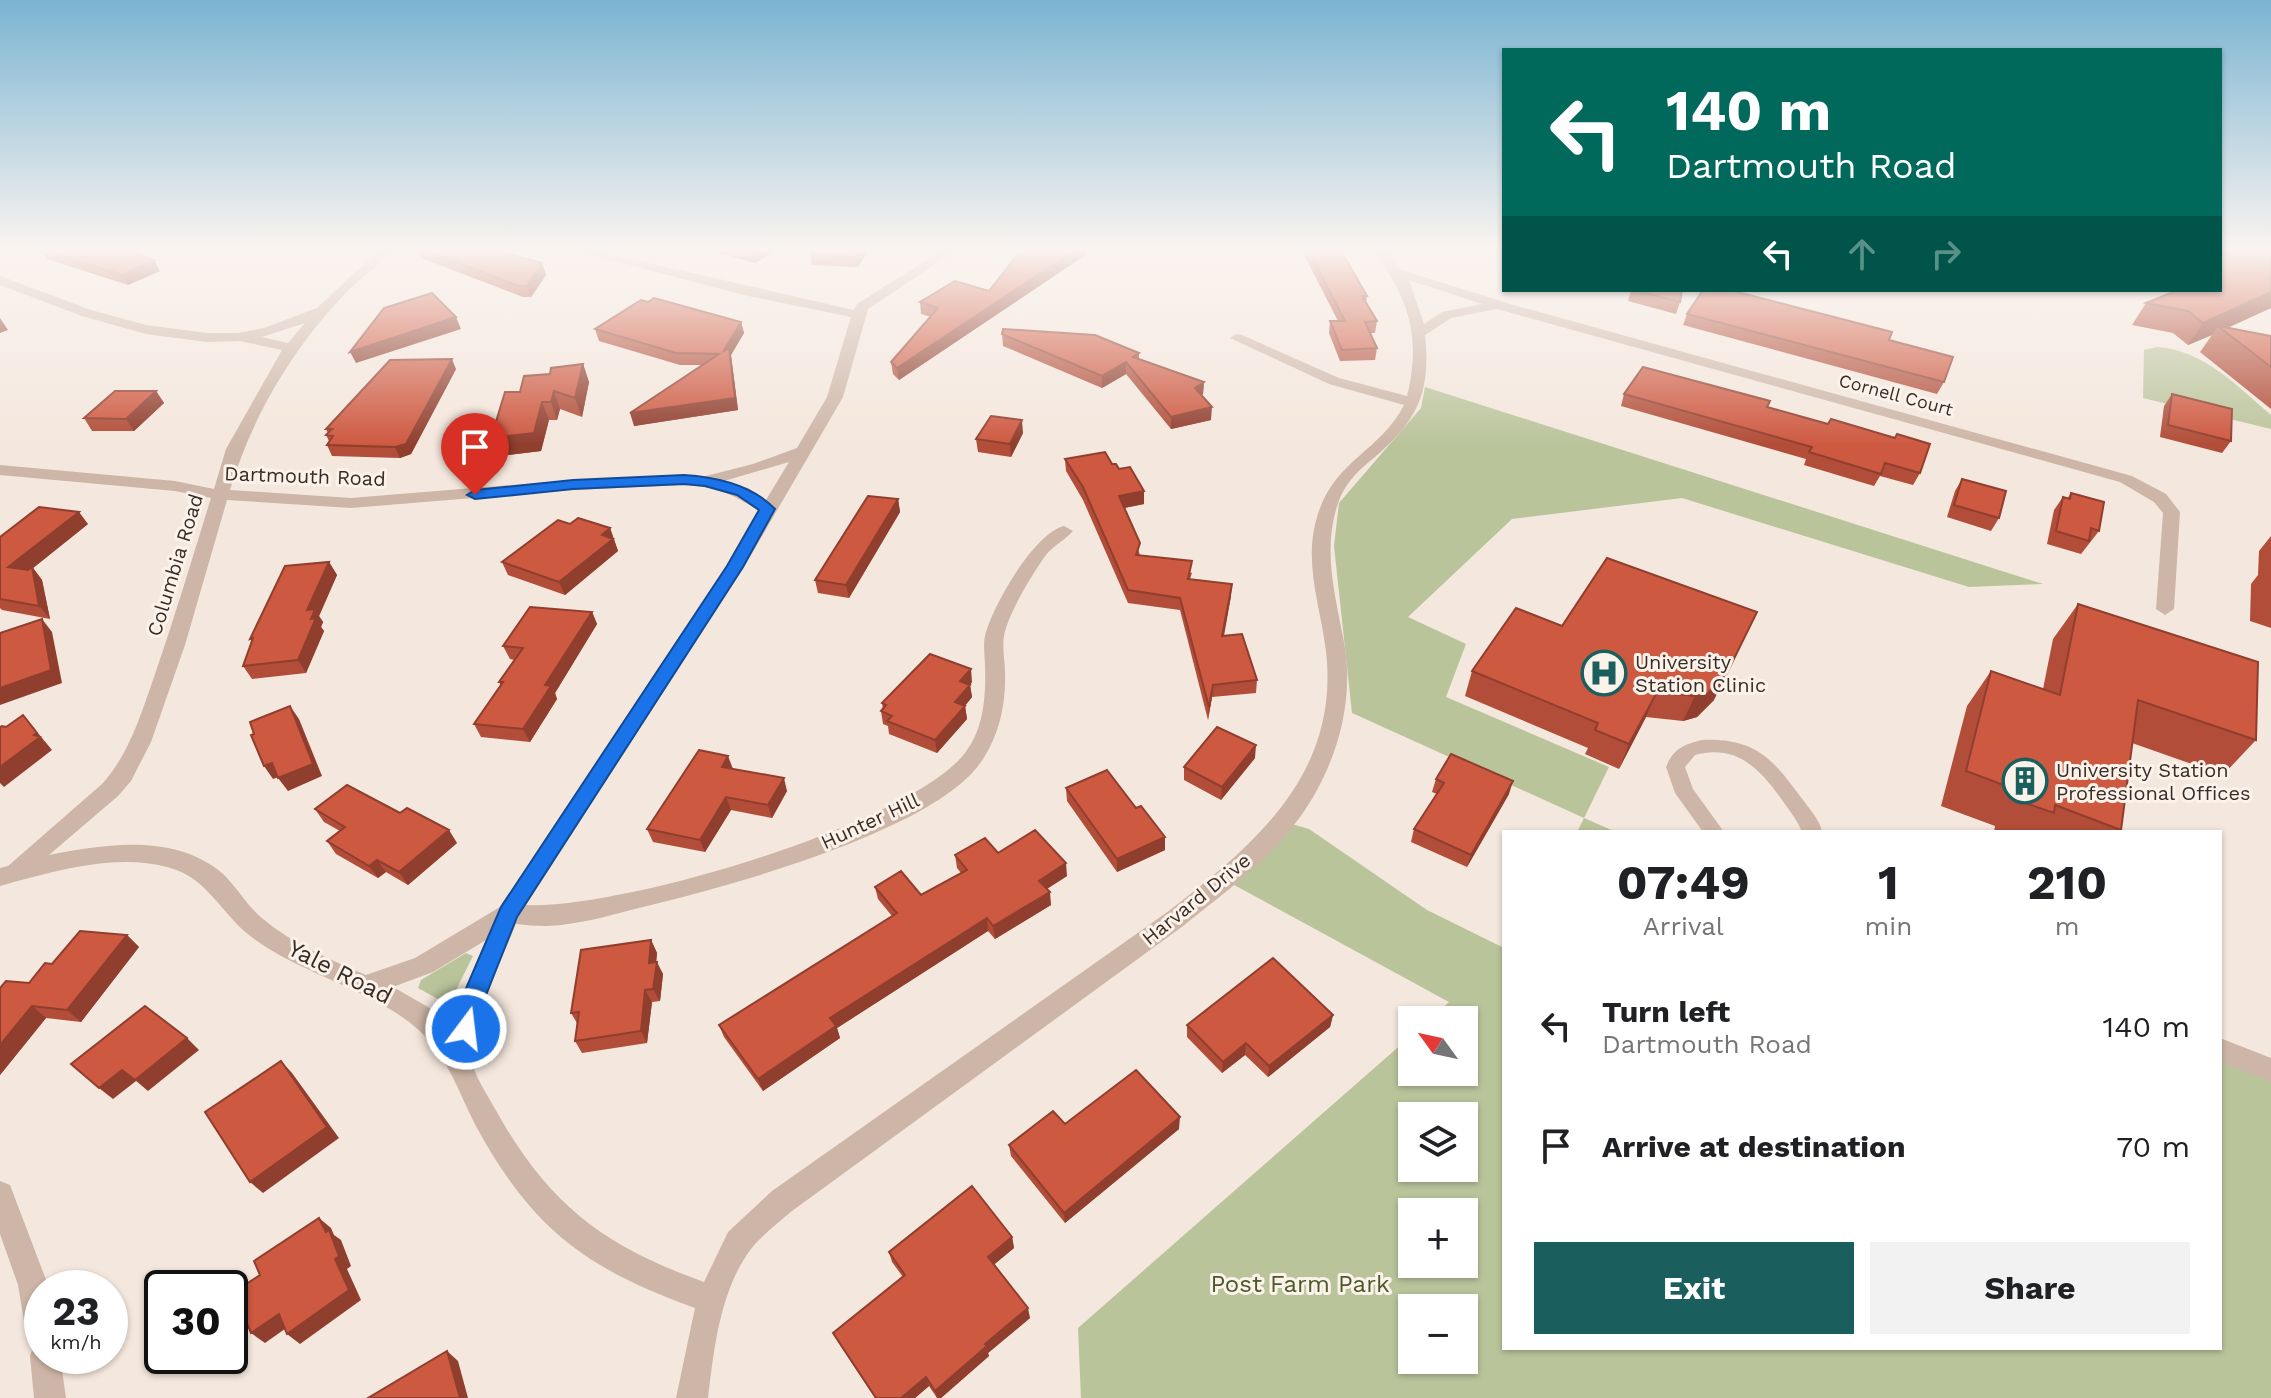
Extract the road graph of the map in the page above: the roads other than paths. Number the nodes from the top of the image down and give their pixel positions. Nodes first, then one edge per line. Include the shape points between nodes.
1 (96, 314) edge
2 (313, 314) edge
3 (318, 314) edge
4 (855, 314) edge
5 (1413, 314) edge
6 (1450, 314) edge
7 (1531, 314) edge
8 (859, 315) joint
9 (1419, 333) junction
10 (241, 337) junction
11 (1237, 338) dead end
12 (291, 348) junction
13 (1412, 402) junction
14 (801, 452) junction
15 (0, 470) edge
16 (706, 481) junction
17 (219, 495) junction
18 (767, 509) junction
19 (1064, 531) dead end
20 (2165, 609) dead end
21 (1713, 830) edge
22 (1812, 830) edge
23 (4, 878) edge
24 (508, 914) junction
25 (369, 985) junction
26 (2222, 1051) edge
27 (459, 1058) junction
28 (2271, 1070) edge
29 (0, 1195) edge
30 (28, 1270) edge
31 (711, 1299) junction
32 (47, 1374) edge
33 (50, 1398) edge
34 (692, 1398) edge

1 - 10 street via 169,335
2 - 10 street
3 - 12 street, Columbia Road
4 - 8 street
5 - 9 street, Harvard Drive
6 - 9 street, Cornell Court
7 - 20 street, Cornell Court via 2139,485 2172,512
8 - 14 street via 835,397
9 - 13 street, Harvard Drive
10 - 12 street
11 - 13 street via 1334,381
12 - 17 street, Columbia Road via 234,449
13 - 31 street, Harvard Drive via 1405,418 1347,471 1321,533 1320,574 1339,653 1339,707 1323,752 1285,822 1225,880 1143,943 782,1201 735,1248
14 - 16 street, Dartmouth Road
14 - 18 street
15 - 17 street, Dartmouth Road
16 - 17 street, Dartmouth Road via 573,485 351,503
16 - 18 street, Dartmouth Road via 742,492
17 - 23 street, Columbia Road via 141,742 110,790
18 - 24 street via 735,567
19 - 24 street, Hunter Hill via 1040,550 1005,611 994,637 996,692 988,730 974,757 951,780 858,830 714,880 594,909 547,916
21 - 22 lane via 1676,771 1684,753 1718,744 1758,757
23 - 25 street, Yale Road via 77,860 178,858 222,887 254,926 307,959
24 - 25 street via 424,965
24 - 27 street via 473,1000
25 - 27 street, Yale Road via 433,1027
26 - 28 street
27 - 31 street, Yale Road via 506,1154 552,1214 611,1260
29 - 30 street
31 - 34 street, Harvard Drive
32 - 33 street

